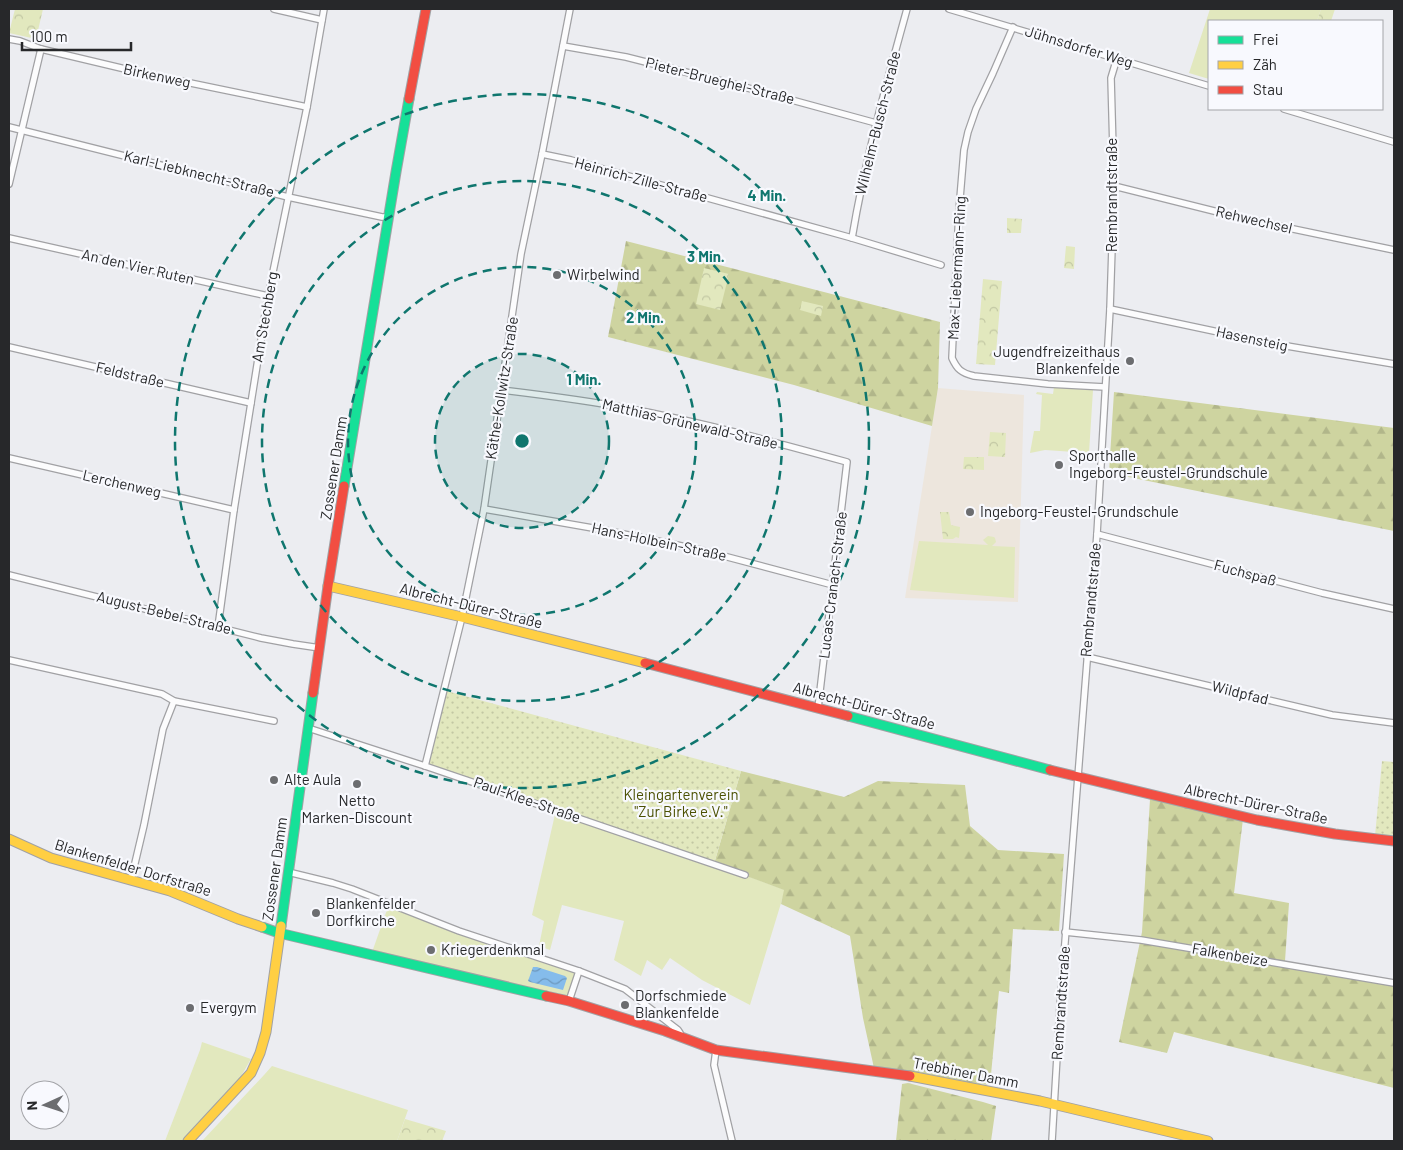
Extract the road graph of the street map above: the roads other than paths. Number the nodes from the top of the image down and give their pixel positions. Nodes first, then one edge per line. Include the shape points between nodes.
1 (274, 9) edge
2 (324, 9) edge
3 (426, 9) edge
4 (570, 9) edge
5 (906, 9) edge
6 (949, 9) edge
7 (322, 20) junction
8 (1012, 27) junction
9 (9, 38) edge
10 (563, 46) junction
11 (41, 49) junction
12 (1117, 58) junction
13 (1208, 86) edge
14 (306, 107) junction
15 (1287, 110) edge
16 (876, 123) junction
17 (9, 127) edge
18 (22, 130) junction
19 (1394, 142) edge
20 (542, 154) junction
21 (9, 184) edge
22 (1114, 186) junction
23 (288, 197) junction
24 (389, 217) junction
25 (9, 238) edge
26 (852, 238) junction
27 (1394, 250) edge
28 (941, 265) dead end
29 (268, 296) junction
30 (1110, 309) junction
31 (9, 347) edge
32 (1394, 364) edge
33 (1105, 387) junction
34 (502, 390) junction
35 (251, 403) junction
36 (9, 458) edge
37 (847, 462) joint
38 (234, 510) junction
39 (484, 510) junction
40 (1097, 534) junction
41 (9, 575) edge
42 (833, 584) junction
43 (328, 586) junction
44 (1394, 609) edge
45 (462, 617) junction
46 (218, 627) junction
47 (320, 648) junction
48 (1087, 657) junction
49 (9, 660) edge
50 (174, 701) junction
51 (818, 708) junction
52 (274, 721) dead end
53 (1394, 723) edge
54 (308, 728) junction
55 (425, 766) junction
56 (1077, 777) junction
57 (9, 839) edge
58 (1394, 841) edge
59 (288, 872) junction
60 (745, 875) dead end
61 (131, 880) junction
62 (1065, 932) junction
63 (279, 933) junction
64 (579, 971) junction
65 (1394, 983) edge
66 (569, 1002) junction
67 (680, 1036) junction
68 (716, 1050) junction
69 (1054, 1104) junction
70 (188, 1141) edge
71 (732, 1141) edge
72 (1052, 1141) edge
73 (1208, 1141) edge

1 - 7 street
2 - 7 street, Am Stechberg
3 - 24 main road, Zossener Damm
4 - 10 street, Käthe-Kollwitz-Straße
5 - 16 street, Wilhelm-Busch-Straße
6 - 8 street, Jühnsdorfer Weg
7 - 14 street, Am Stechberg
8 - 12 street, Jühnsdorfer Weg
8 - 33 street, Max-Liebermann-Ring via 976,110 964,150 952,358 956,367 974,376
9 - 11 street, Birkenweg
10 - 16 street, Pieter-Brueghel-Straße via 626,57
10 - 20 street, Käthe-Kollwitz-Straße
11 - 14 street, Birkenweg
11 - 18 street
12 - 13 street, Jühnsdorfer Weg
12 - 22 street, Rembrandtstraße via 1111,78
14 - 23 street, Am Stechberg
15 - 19 street
16 - 26 street, Wilhelm-Busch-Straße
17 - 18 street, Karl-Liebknecht-Straße
18 - 21 street
18 - 23 street, Karl-Liebknecht-Straße
20 - 26 street, Heinrich-Zille-Straße
20 - 34 street, Käthe-Kollwitz-Straße via 521,254
22 - 27 street, Rehwechsel via 1250,220
22 - 30 street, Rembrandtstraße
23 - 24 street, Karl-Liebknecht-Straße
23 - 29 street, Am Stechberg
24 - 43 main road, Zossener Damm
25 - 29 street, An den Vier Ruten
26 - 28 street, Heinrich-Zille-Straße
29 - 35 street, Am Stechberg
30 - 32 street, Hasensteig via 1275,344
30 - 33 street, Rembrandtstraße
31 - 35 street, Feldstraße
33 - 40 street, Rembrandtstraße
34 - 37 street, Matthias-Grünewald-Straße via 635,410 734,431
34 - 39 street, Käthe-Kollwitz-Straße
35 - 38 street, Am Stechberg
36 - 38 street, Lerchenweg
37 - 42 street, Lucas-Cranach-Straße
38 - 46 street, Am Stechberg
39 - 42 street, Hans-Holbein-Straße via 701,550
39 - 45 street, Käthe-Kollwitz-Straße
40 - 44 street, Fuchspaß
40 - 48 street, Rembrandtstraße
41 - 46 street, August-Bebel-Straße
42 - 51 street, Lucas-Cranach-Straße
43 - 45 main road, Albrecht-Dürer-Straße
43 - 47 main road, Zossener Damm
45 - 51 main road, Albrecht-Dürer-Straße
45 - 55 street, Käthe-Kollwitz-Straße
46 - 47 street, August-Bebel-Straße
47 - 54 main road, Zossener Damm
48 - 53 street, Wildpfad via 1332,715
48 - 56 street, Rembrandtstraße
49 - 50 street via 162,694
50 - 52 street
50 - 61 street via 162,729
51 - 56 main road, Albrecht-Dürer-Straße
54 - 55 street, Paul-Klee-Straße
54 - 59 main road, Zossener Damm
55 - 60 street, Paul-Klee-Straße
56 - 58 main road, Albrecht-Dürer-Straße via 1276,824
56 - 62 street, Rembrandtstraße
57 - 61 main road, Blankenfelder Dorfstraße via 51,858
59 - 63 main road, Zossener Damm
59 - 64 street, Blankenfelder Dorfstraße via 352,889 459,931
61 - 63 main road, Blankenfelder Dorfstraße via 170,891
62 - 65 street, Falkenbeize via 1141,940
62 - 69 street, Rembrandtstraße
63 - 66 main road, Blankenfelder Dorfstraße
63 - 70 main road, Zossener Damm via 263,1046 257,1062 251,1073
64 - 66 street
64 - 67 street, Blankenfelder Dorfstraße via 625,990 678,1030
66 - 67 main road, Blankenfelder Dorfstraße
67 - 68 main road, Blankenfelder Dorfstraße
68 - 69 main road, Trebbiner Damm via 900,1074
68 - 71 street via 714,1064
69 - 72 street, Rembrandtstraße
69 - 73 main road, Trebbiner Damm

